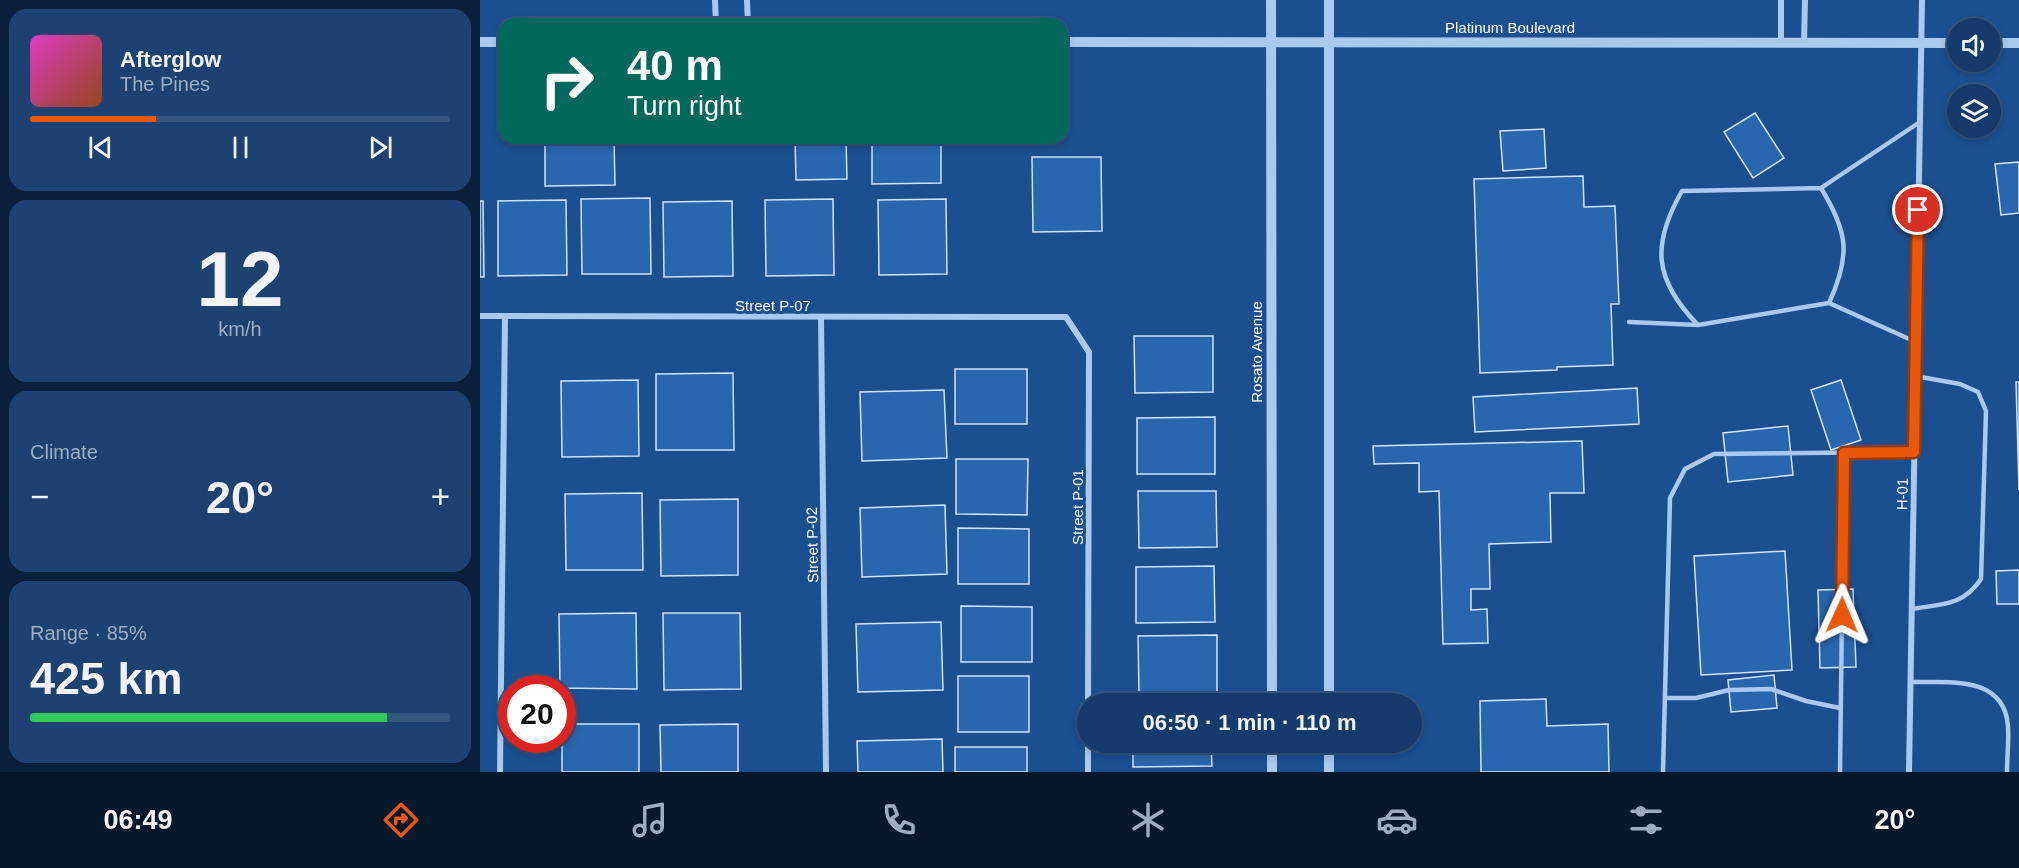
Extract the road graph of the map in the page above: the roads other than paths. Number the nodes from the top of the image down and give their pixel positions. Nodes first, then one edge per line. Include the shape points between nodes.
1 (715, 0) edge
2 (747, 0) edge
3 (1271, 0) edge
4 (1329, 0) edge
5 (1781, 0) edge
6 (1805, 0) edge
7 (1922, 0) edge
8 (716, 18) edge
9 (748, 18) edge
10 (480, 42) edge
11 (498, 42) edge
12 (1068, 42) edge
13 (1271, 42) junction
14 (1329, 42) junction
15 (1781, 42) junction
16 (1804, 43) junction
17 (1921, 43) junction
18 (1947, 43) edge
19 (2001, 43) edge
20 (2019, 43) edge
21 (1920, 122) junction
22 (1821, 188) junction
23 (1829, 303) junction
24 (480, 316) edge
25 (505, 316) junction
26 (821, 317) junction
27 (1066, 317) joint
28 (1629, 322) dead end
29 (1698, 325) junction
30 (1916, 342) junction
31 (1915, 376) junction
32 (1914, 452) junction
33 (1844, 453) junction
34 (1912, 609) junction
35 (1911, 682) junction
36 (1088, 693) edge
37 (1272, 693) edge
38 (1329, 693) edge
39 (1665, 698) junction
40 (1840, 708) junction
41 (1088, 753) edge
42 (1272, 753) edge
43 (1329, 753) edge
44 (500, 772) edge
45 (826, 772) edge
46 (1088, 772) edge
47 (1272, 772) edge
48 (1329, 772) edge
49 (1663, 772) edge
50 (1840, 772) edge
51 (1909, 772) edge
52 (2007, 772) edge

1 - 8 street
2 - 9 street
3 - 13 street, Rosato Avenue
4 - 14 street
5 - 15 street
6 - 16 street
7 - 17 street, H-01
10 - 11 street
12 - 13 street, Platinum Boulevard
13 - 14 street, Platinum Boulevard
13 - 37 street, Rosato Avenue
14 - 15 street, Platinum Boulevard
14 - 38 street
15 - 16 street, Platinum Boulevard
16 - 17 street, Platinum Boulevard
17 - 18 street, Platinum Boulevard
17 - 21 street, H-01
19 - 20 street
21 - 22 lane
21 - 30 street, H-01
22 - 23 lane via 1837,214 1845,245 1842,276
22 - 29 lane via 1682,191 1666,218 1661,248 1665,278 1678,304
23 - 29 lane
23 - 30 lane
24 - 25 street, Street P-07
25 - 26 street, Street P-07
25 - 44 street
26 - 27 street, Street P-07
26 - 45 street, Street P-02
27 - 36 street, Street P-01 via 1089,352
28 - 29 lane
30 - 31 street, H-01
31 - 32 street, H-01
31 - 34 lane via 1960,384 1978,392 1986,411 1981,579 1971,593 1956,602
32 - 33 lane
32 - 34 street, H-01
33 - 39 lane via 1714,454 1685,469 1670,498
33 - 40 lane
34 - 35 street, H-01
35 - 51 street, H-01
35 - 52 lane via 1972,683 1996,696 2008,723
39 - 40 lane via 1771,689
39 - 49 lane
40 - 50 lane
41 - 46 street
42 - 47 street
43 - 48 street

